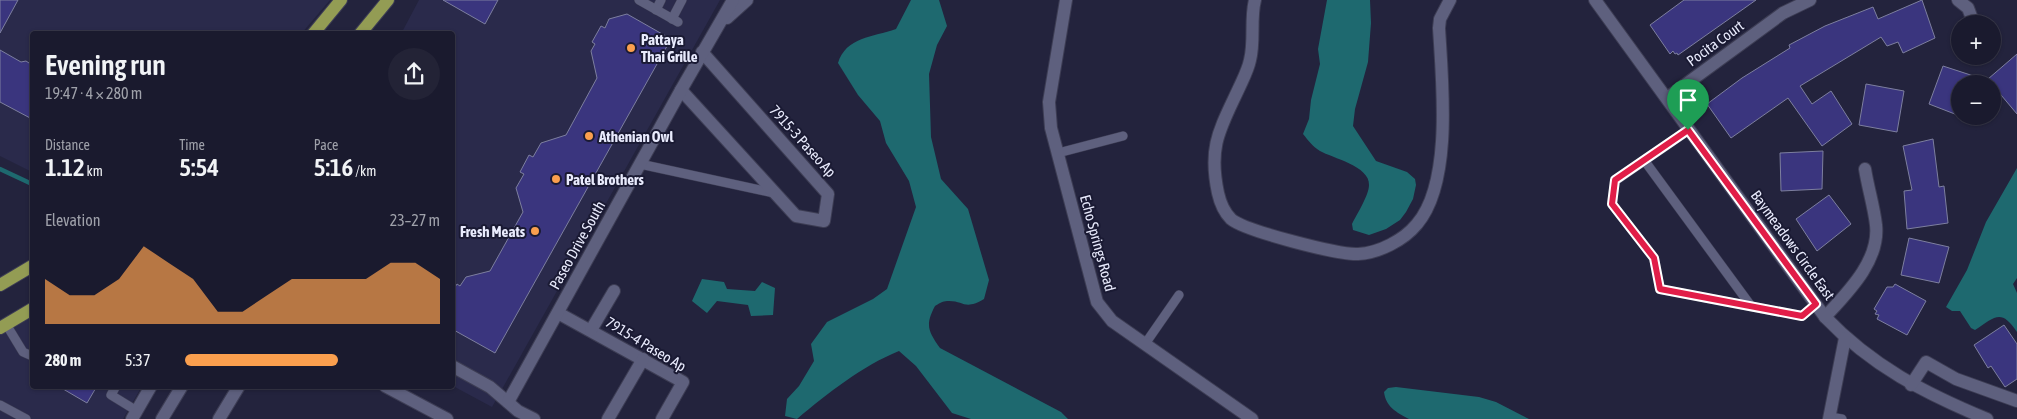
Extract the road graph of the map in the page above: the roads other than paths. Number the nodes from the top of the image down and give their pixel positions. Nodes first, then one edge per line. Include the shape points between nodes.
1 (341, 0) edge
2 (388, 0) edge
3 (638, 0) edge
4 (661, 0) edge
5 (682, 0) edge
6 (733, 0) edge
7 (748, 0) edge
8 (1066, 0) edge
9 (1254, 0) edge
10 (1450, 0) edge
11 (1595, 0) edge
12 (1810, 0) edge
13 (1958, 0) edge
14 (656, 10) junction
15 (1971, 15) edge
16 (720, 24) junction
17 (315, 31) edge
18 (362, 31) edge
19 (702, 52) junction
20 (681, 90) junction
21 (1666, 98) junction
22 (1688, 130) junction
23 (1123, 136) dead end
24 (1058, 153) junction
25 (1644, 160) junction
26 (640, 164) junction
27 (1865, 169) dead end
28 (774, 193) junction
29 (30, 267) edge
30 (0, 285) edge
31 (614, 291) dead end
32 (1179, 295) dead end
33 (1816, 304) junction
34 (1751, 306) junction
35 (30, 309) edge
36 (558, 313) junction
37 (1825, 317) junction
38 (3, 326) edge
39 (591, 330) junction
40 (1845, 338) junction
41 (1145, 344) junction
42 (30, 355) edge
43 (643, 359) junction
44 (455, 368) edge
45 (1911, 385) junction
46 (114, 389) edge
47 (149, 389) edge
48 (180, 389) edge
49 (237, 389) edge
50 (391, 389) edge
51 (2017, 401) edge
52 (508, 402) junction
53 (0, 405) edge
54 (134, 415) edge
55 (1834, 418) edge
56 (26, 419) edge
57 (162, 419) edge
58 (219, 419) edge
59 (447, 419) edge
60 (534, 419) edge
61 (608, 419) edge
62 (662, 419) edge
63 (1252, 419) edge
64 (1987, 419) edge

1 - 17 main road
2 - 18 main road
3 - 14 lane
4 - 14 lane
5 - 14 lane via 675,21
6 - 16 street, Paseo Drive South
7 - 16 street
8 - 24 street, Echo Springs Road via 1049,102 1051,128
9 - 10 street via 1249,66 1214,146 1217,185 1223,209 1231,219 1254,230 1340,253 1358,254 1381,249 1409,232 1421,219 1433,194 1444,120 1439,28
11 - 21 street, Baymeadows Circle East
12 - 21 street, Pocita Court via 1784,13
13 - 15 street
16 - 19 street, Paseo Drive South
19 - 20 street, Paseo Drive South
19 - 28 street, 7915-3 Paseo Ap via 828,194 824,221 796,216
20 - 26 street, Paseo Drive South
20 - 28 street, 7915-3 Paseo Ap
21 - 22 street, Baymeadows Circle East
22 - 25 lane
22 - 33 street, Baymeadows Circle East
23 - 24 lane
24 - 41 street, Echo Springs Road via 1097,302 1112,322
25 - 34 lane
25 - 34 lane via 1615,180 1612,204 1654,258 1660,289
26 - 28 lane
26 - 36 street, Paseo Drive South
27 - 37 street via 1876,226 1872,251 1860,274
29 - 30 main road
31 - 39 street
32 - 41 lane
33 - 34 lane via 1802,316
33 - 37 street, Baymeadows Circle East
35 - 38 main road
36 - 39 street, 7915-4 Paseo Ap
36 - 52 street, Paseo Drive South
37 - 40 street, Baymeadows Circle East
38 - 42 lane via 23,352
39 - 43 street, 7915-4 Paseo Ap
40 - 45 street, Baymeadows Circle East
40 - 55 street
41 - 63 street, Echo Springs Road
43 - 61 street
43 - 62 street, 7915-4 Paseo Ap via 683,382
44 - 52 street via 490,387
45 - 51 street via 1926,362 1956,379
45 - 64 street, Baymeadows Circle East
46 - 54 lane via 111,395
47 - 54 street
48 - 57 street
49 - 58 street
50 - 59 street
52 - 60 street
53 - 56 lane

